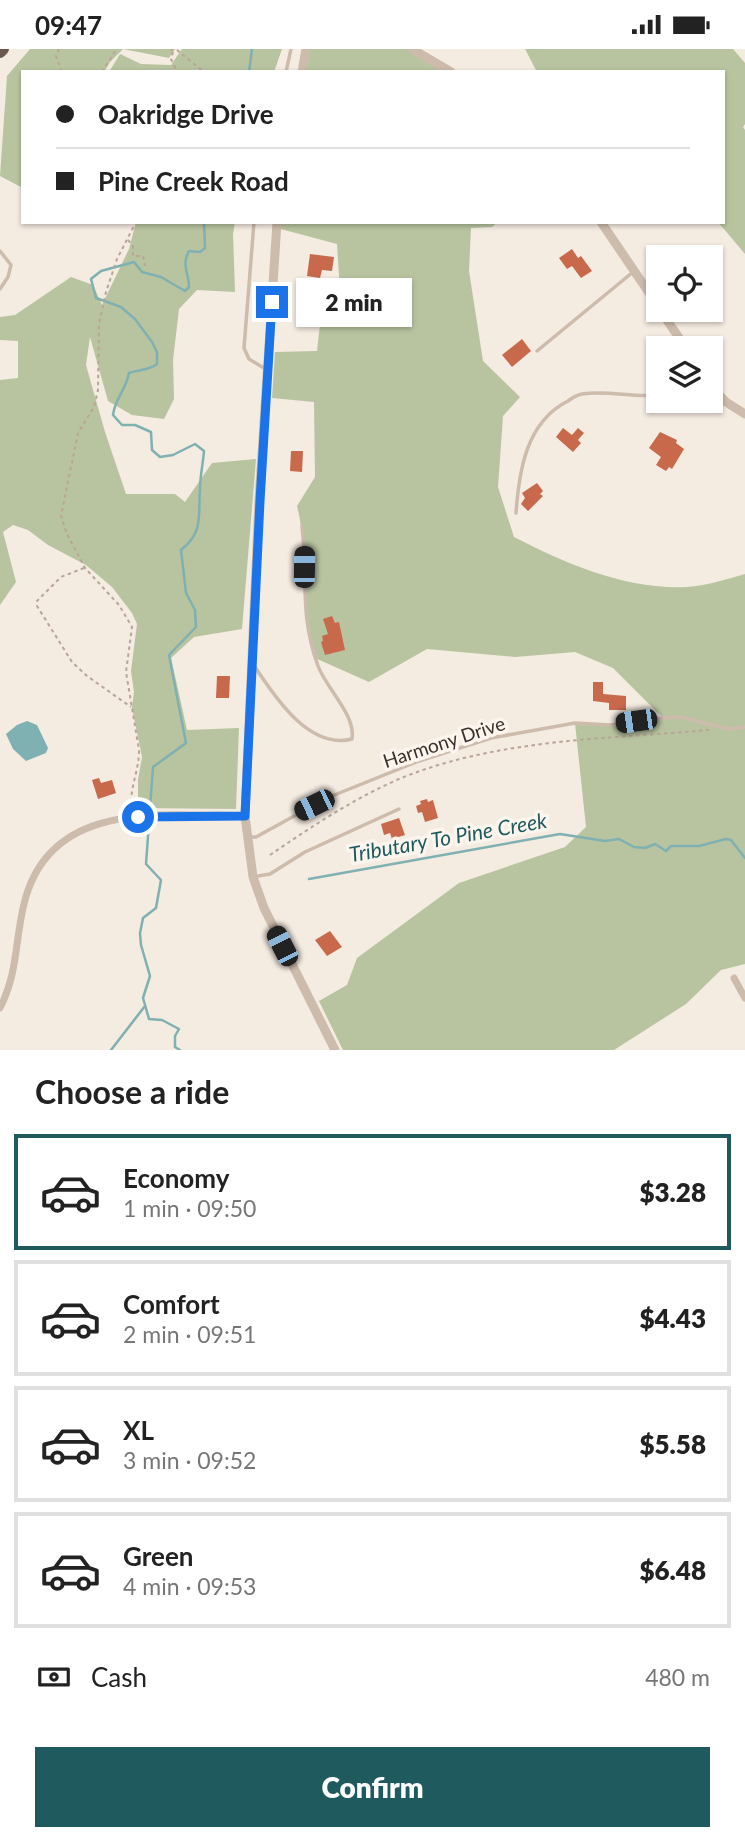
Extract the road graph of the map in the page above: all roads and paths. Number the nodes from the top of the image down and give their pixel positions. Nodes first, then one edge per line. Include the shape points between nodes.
1 (59, 49) edge
2 (116, 49) edge
3 (291, 49) edge
4 (306, 49) edge
5 (412, 49) edge
6 (174, 50) edge
7 (61, 70) edge
8 (103, 70) edge
9 (176, 70) edge
10 (201, 70) edge
11 (286, 70) edge
12 (302, 70) edge
13 (448, 70) edge
14 (135, 224) edge
15 (254, 224) edge
16 (277, 224) edge
17 (602, 224) edge
18 (128, 239) junction
19 (0, 251) edge
20 (145, 266) dead end
21 (634, 270) junction
22 (646, 288) edge
23 (0, 289) edge
24 (537, 351) dead end
25 (268, 370) junction
26 (646, 394) edge
27 (723, 399) edge
28 (745, 414) edge
29 (516, 513) dead end
30 (302, 526) dead end
31 (85, 568) junction
32 (252, 662) junction
33 (132, 708) junction
34 (745, 727) edge
35 (728, 729) junction
36 (399, 809) dead end
37 (245, 816) junction
38 (132, 817) junction
39 (247, 837) junction
40 (271, 855) dead end
41 (253, 877) junction
42 (734, 978) dead end
43 (745, 999) edge
44 (0, 1008) edge
45 (330, 1048) edge

1 - 7 path via 56,56
2 - 8 path
3 - 11 lane
4 - 12 street
5 - 13 street
6 - 9 path
6 - 10 path
14 - 18 path
15 - 25 lane via 244,348 249,359
16 - 25 street
17 - 21 street
18 - 20 path via 133,256 143,256
18 - 31 path via 106,292 99,324 98,390 94,407 78,433 62,508 67,534
19 - 23 lane via 11,265
21 - 22 street
21 - 24 lane
25 - 32 street
26 - 29 lane via 580,394 555,407 536,430 524,456
27 - 28 street
30 - 32 lane via 308,636 321,673 353,730 352,739 341,742 305,728 279,702
31 - 33 path via 119,605 132,627 126,673
31 - 33 path via 61,577 37,606 72,662
32 - 37 street
33 - 38 path via 139,762 130,792
34 - 35 lane, Harmony Drive
35 - 39 lane, Harmony Drive via 681,717 610,725 575,723 491,738 327,798 256,837
35 - 40 path via 559,743 452,761 359,798
36 - 41 lane via 315,847 270,874
37 - 38 street
37 - 39 street
38 - 44 street via 90,825 59,845 38,870 24,903 16,961
39 - 41 street
41 - 45 street
42 - 43 street

